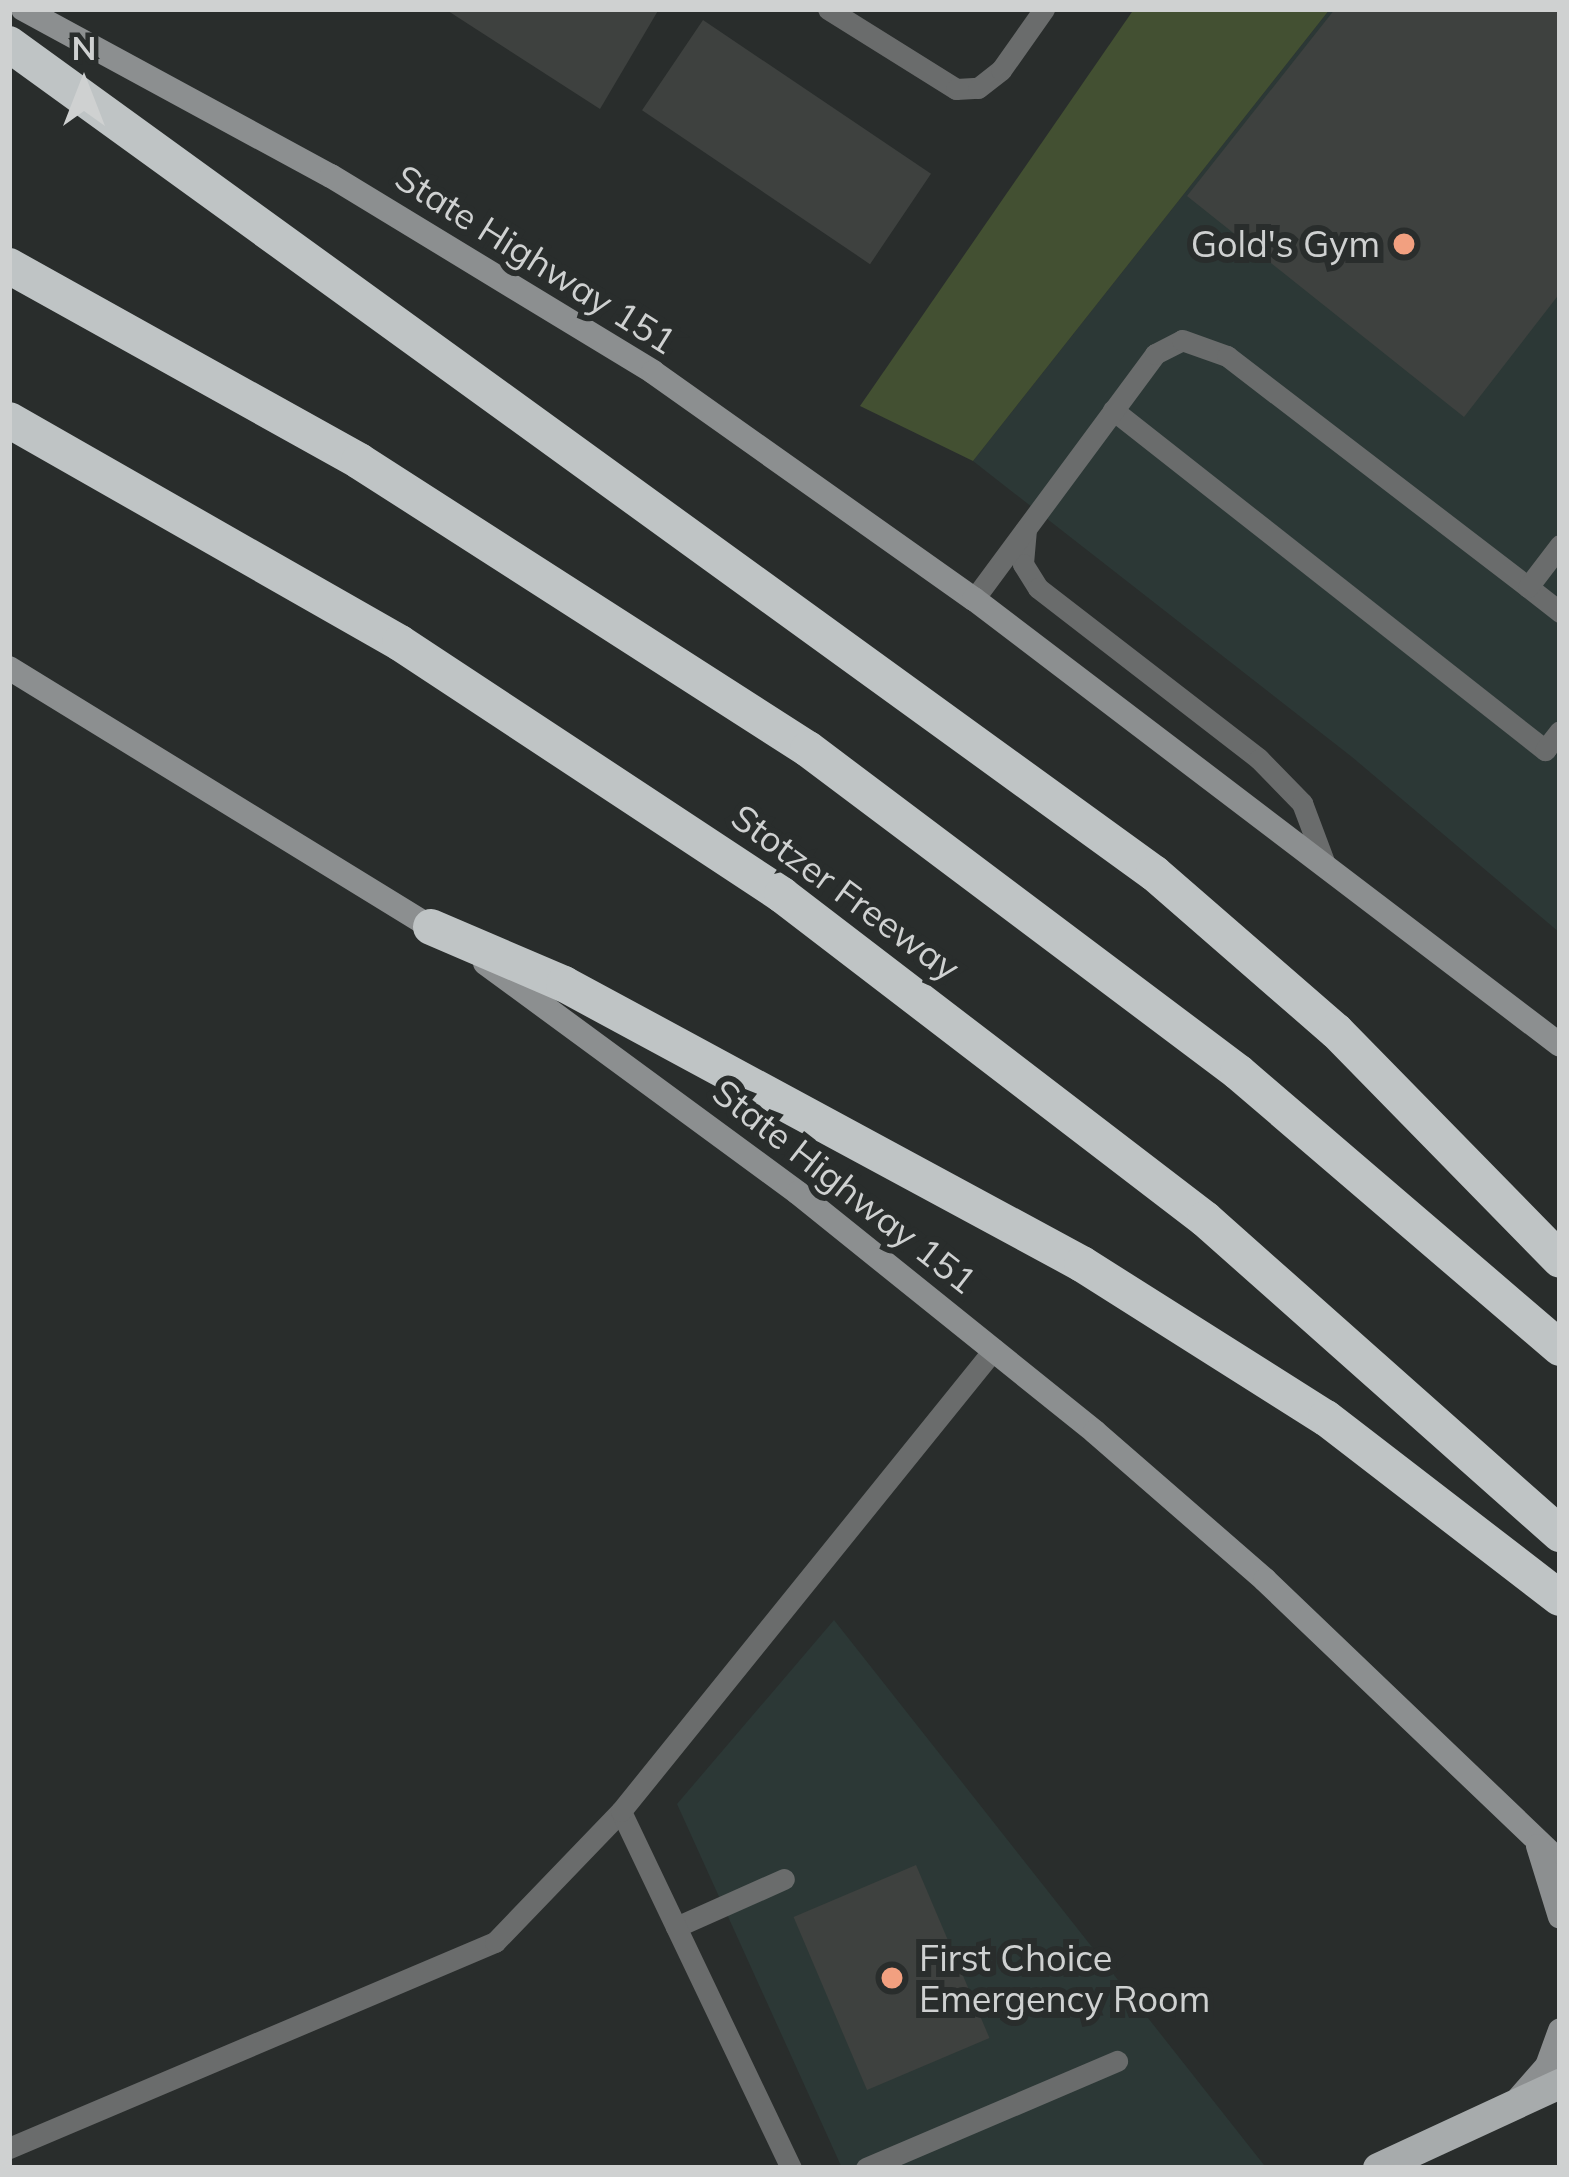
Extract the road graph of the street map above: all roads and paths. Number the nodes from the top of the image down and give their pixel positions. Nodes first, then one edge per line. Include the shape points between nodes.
1 (828, 9) edge
2 (1044, 9) edge
3 (40, 13) edge
4 (9, 44) edge
5 (9, 266) edge
6 (1113, 410) junction
7 (9, 419) edge
8 (1026, 528) junction
9 (1560, 545) edge
10 (1528, 587) junction
11 (974, 599) junction
12 (1560, 612) edge
13 (9, 668) edge
14 (1560, 731) edge
15 (1553, 756) edge
16 (1326, 867) junction
17 (431, 927) junction
18 (1560, 1045) edge
19 (1560, 1260) edge
20 (1560, 1348) edge
21 (994, 1349) junction
22 (1560, 1534) edge
23 (1560, 1598) edge
24 (621, 1810) junction
25 (1548, 1842) edge
26 (1560, 1862) edge
27 (784, 1880) dead end
28 (1560, 1917) edge
29 (676, 1927) junction
30 (1560, 2030) edge
31 (1117, 2061) dead end
32 (1560, 2084) edge
33 (1508, 2108) junction
34 (9, 2148) edge
35 (790, 2168) edge
36 (866, 2168) edge
37 (1378, 2168) edge

1 - 2 lane via 956,89 978,88 1001,70
3 - 11 main road, State Highway 151 via 526,292
4 - 19 highway via 1154,873 1292,990
5 - 20 highway via 376,471 808,749 1238,1072
6 - 8 lane
6 - 10 lane via 1168,343 1211,347
6 - 15 lane
7 - 22 highway, Stotzer Freeway via 400,643 782,895 1176,1195
8 - 11 lane
8 - 16 lane via 1023,564 1039,588 1259,759 1302,803
9 - 10 lane
10 - 12 lane
11 - 16 main road, State Highway 151
13 - 17 main road, State Highway 151
14 - 15 lane
16 - 18 main road, State Highway 151
17 - 21 main road, State Highway 151 via 677,1101
17 - 23 highway via 564,983 1102,1276 1326,1418
21 - 24 lane
21 - 25 main road, State Highway 151 via 1251,1568
24 - 29 lane
24 - 34 lane via 495,1942
25 - 26 main road, State Highway 151
25 - 28 main road
27 - 29 lane
29 - 35 lane
30 - 33 main road via 1547,2066
31 - 36 lane
32 - 33 main road
33 - 37 main road

